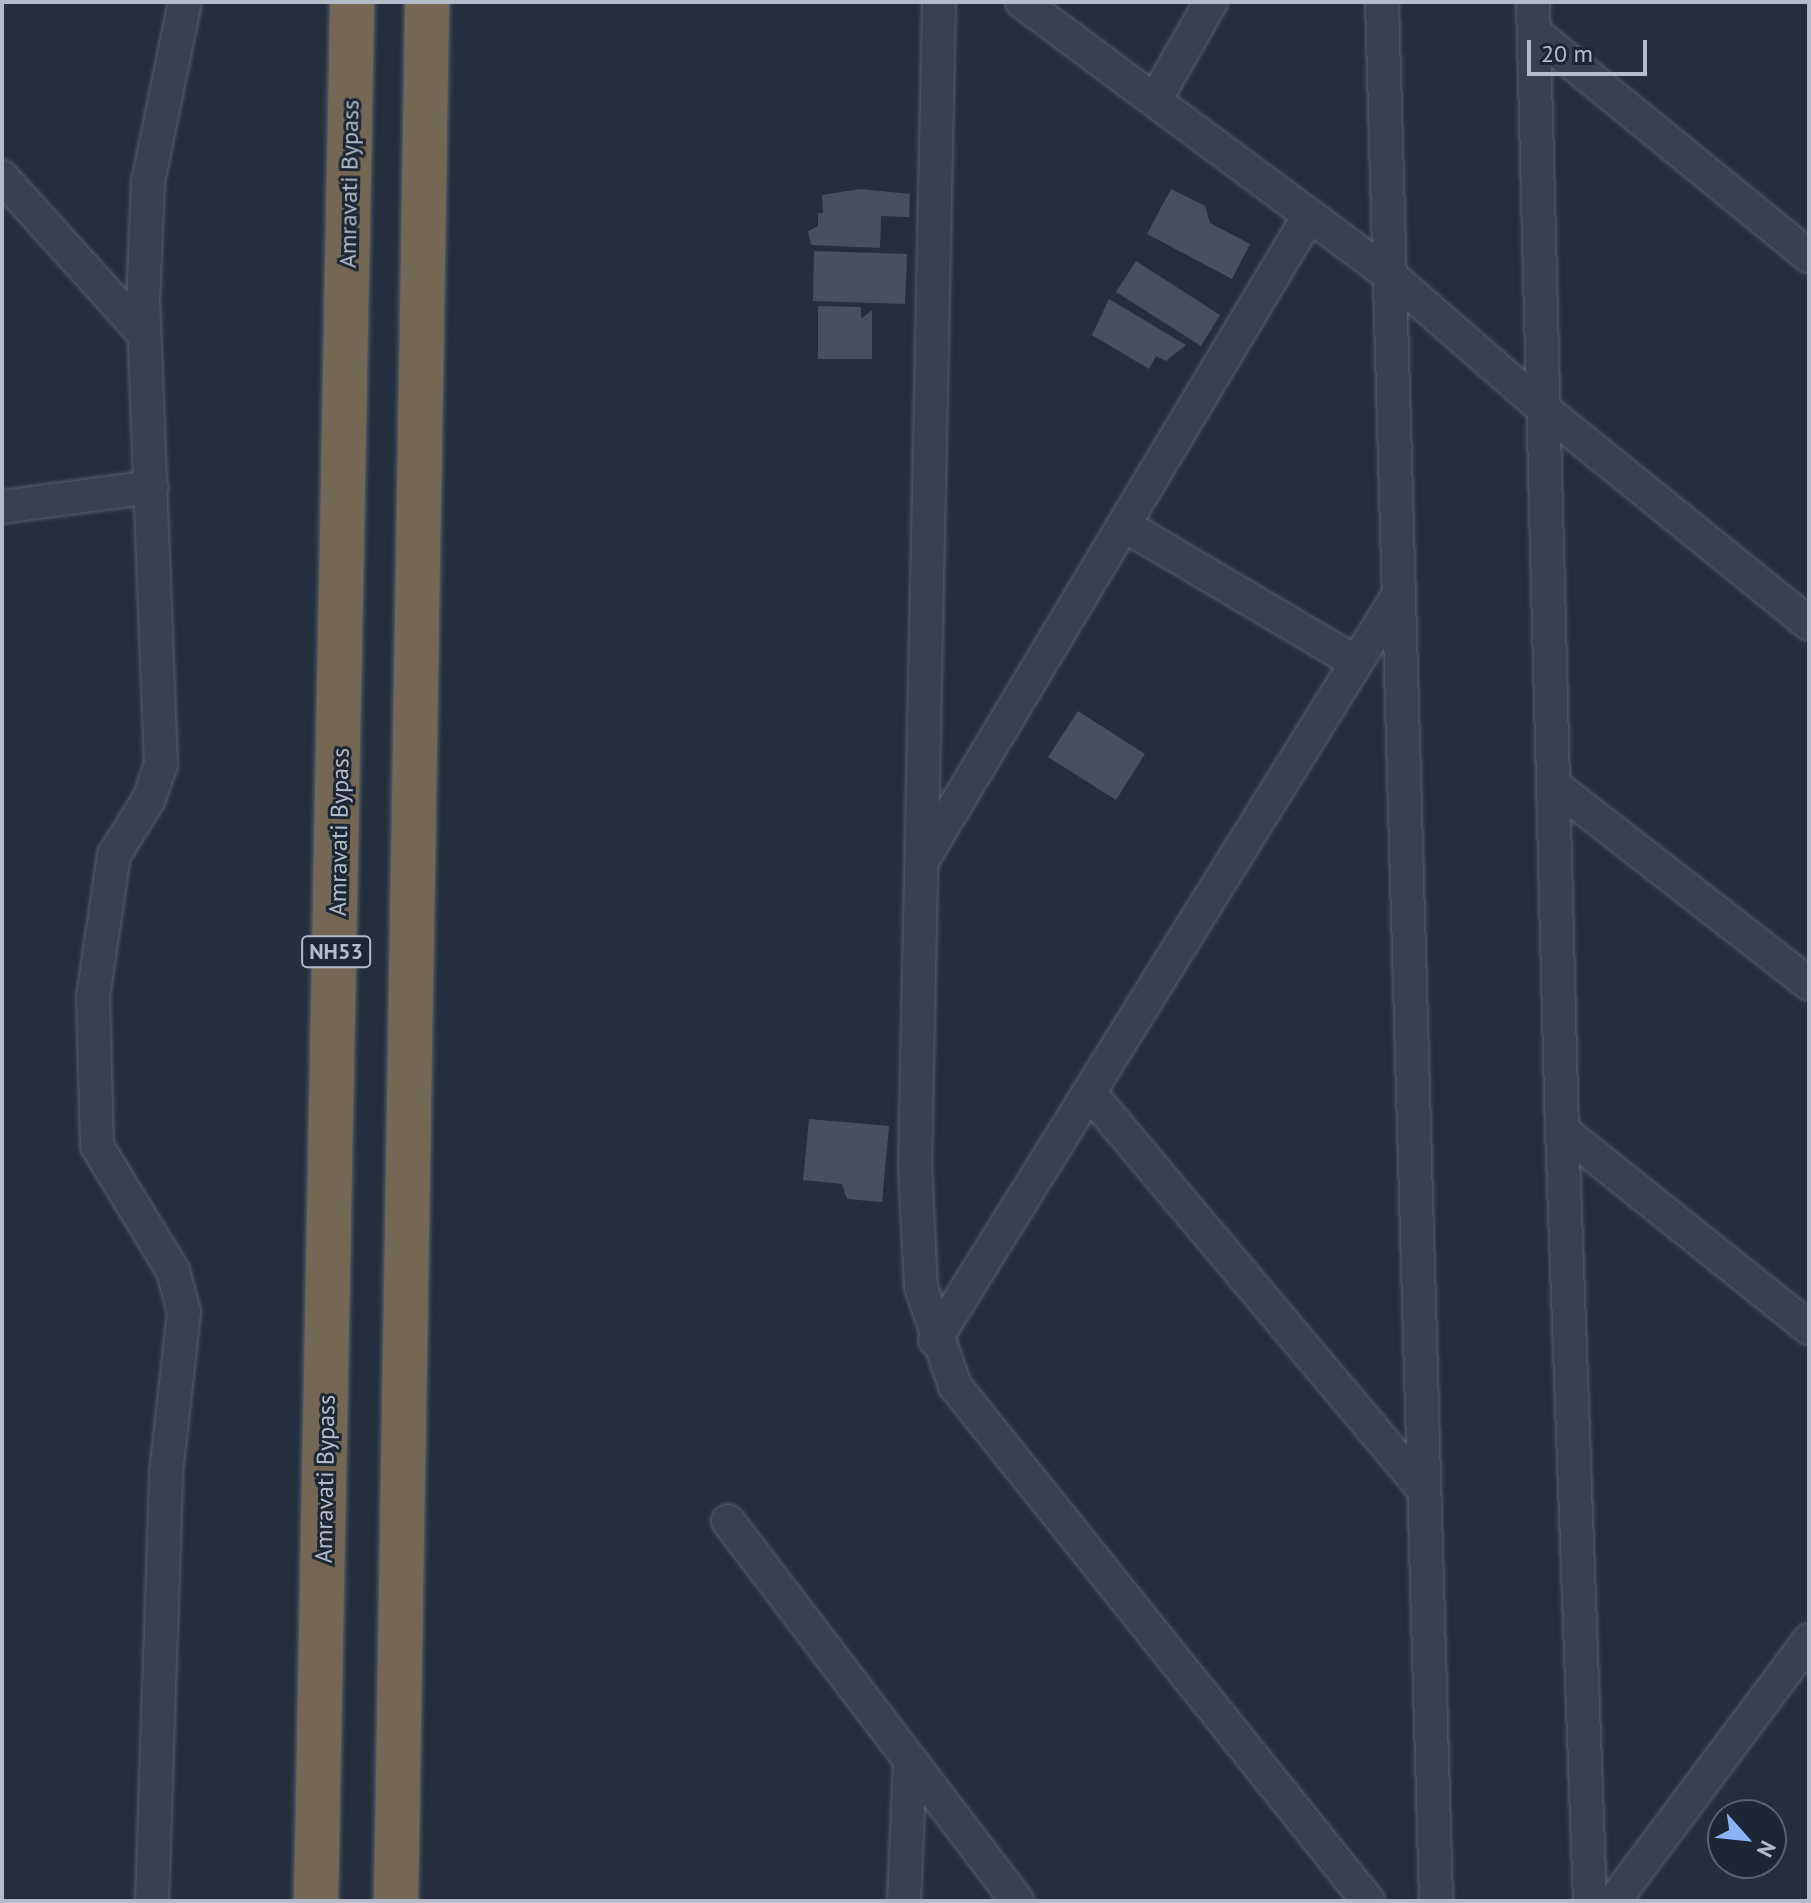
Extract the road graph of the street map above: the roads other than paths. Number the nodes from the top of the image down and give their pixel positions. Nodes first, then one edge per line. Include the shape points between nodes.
1 (185, 2) edge
2 (352, 2) edge
3 (427, 2) edge
4 (939, 2) edge
5 (1022, 2) edge
6 (1211, 2) edge
7 (1382, 2) edge
8 (1533, 17) edge
9 (1155, 100) junction
10 (2, 177) edge
11 (1309, 216) junction
12 (1809, 256) edge
13 (1390, 275) junction
14 (144, 334) junction
15 (1545, 410) junction
16 (152, 487) junction
17 (2, 507) edge
18 (1124, 525) junction
19 (1399, 594) junction
20 (1809, 624) edge
21 (1356, 662) junction
22 (1555, 786) junction
23 (921, 862) junction
24 (1809, 984) edge
25 (1089, 1092) junction
26 (1562, 1130) junction
27 (1809, 1328) edge
28 (935, 1340) junction
29 (1424, 1490) junction
30 (728, 1521) dead end
31 (1809, 1640) edge
32 (910, 1762) junction
33 (1356, 1895) edge
34 (152, 1901) edge
35 (316, 1901) edge
36 (396, 1901) edge
37 (904, 1901) edge
38 (1017, 1901) edge
39 (1436, 1901) edge
40 (1590, 1901) edge
41 (1614, 1901) edge

1 - 14 street via 148,182
2 - 35 highway, Amravati Bypass / NH53
3 - 36 highway
4 - 23 street
5 - 9 street
6 - 9 street
7 - 13 street
8 - 12 street
8 - 15 street
9 - 11 street
10 - 14 street
11 - 13 street
11 - 18 street
13 - 15 street
13 - 19 street
14 - 16 street
15 - 20 street
15 - 22 street
16 - 17 street
16 - 34 street via 161,765 149,799 114,855 93,997 97,1146 173,1271 184,1312 166,1473
18 - 21 street
18 - 23 street
19 - 21 street
19 - 29 street
21 - 25 street
22 - 24 street
22 - 26 street
23 - 28 street via 915,1165 921,1287
25 - 28 street
25 - 29 street
26 - 27 street
26 - 40 street
28 - 33 street via 955,1386
29 - 39 street
30 - 32 street
31 - 41 street
32 - 37 street
32 - 38 street

